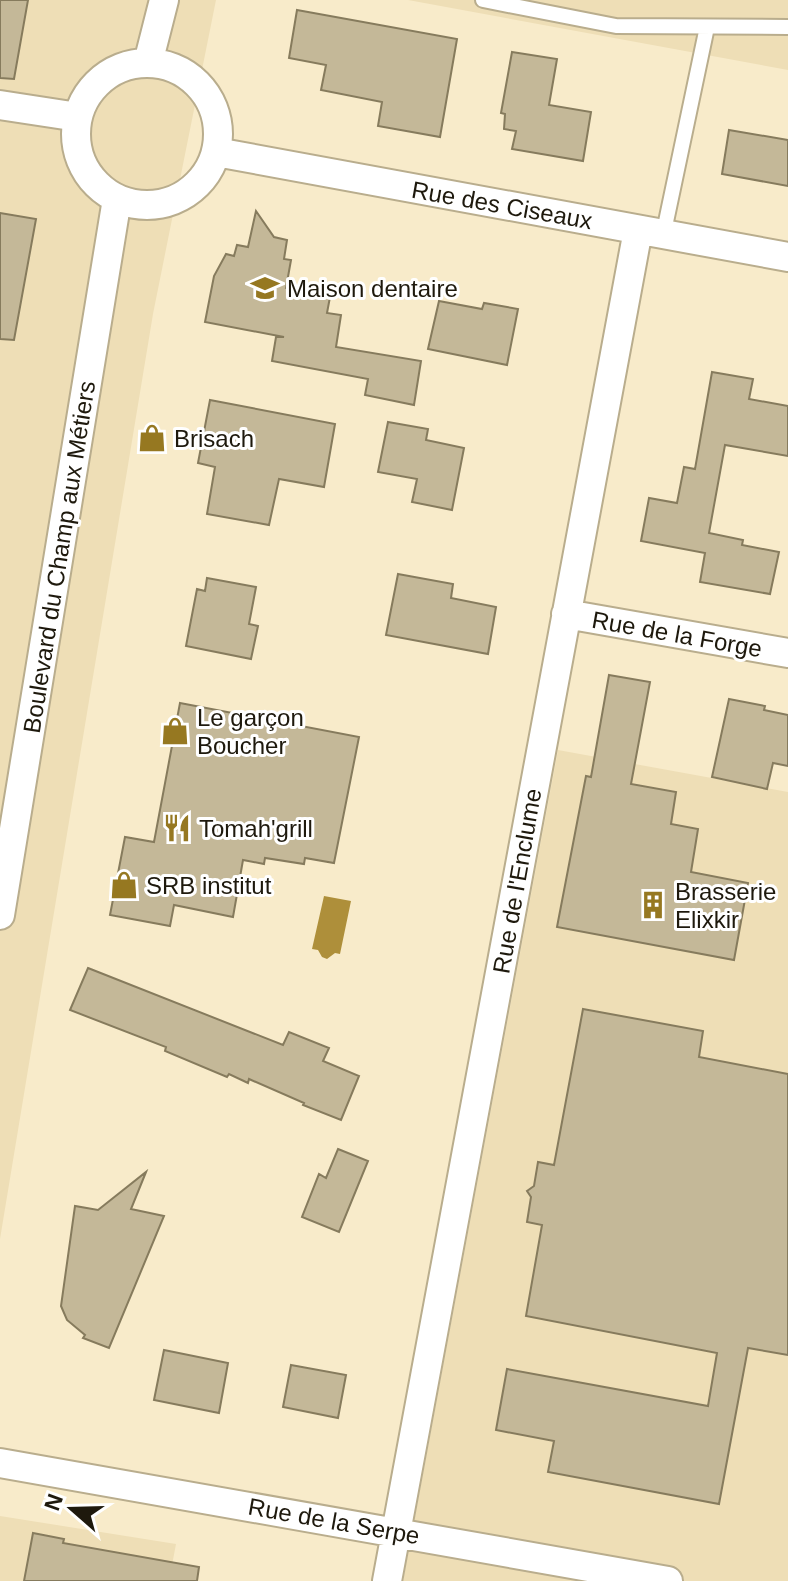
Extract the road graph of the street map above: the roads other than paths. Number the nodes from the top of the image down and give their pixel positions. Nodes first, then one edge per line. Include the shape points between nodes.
1 (164, 0) edge
2 (483, 0) edge
3 (707, 27) junction
4 (788, 27) edge
5 (148, 63) junction
6 (0, 105) edge
7 (78, 117) junction
8 (216, 152) junction
9 (117, 199) junction
10 (650, 233) junction
11 (788, 257) edge
12 (566, 614) junction
13 (788, 653) edge
14 (0, 915) edge
15 (0, 1463) edge
16 (397, 1531) junction
17 (387, 1581) edge
18 (668, 1581) edge

1 - 5 street
2 - 3 lane via 616,26
3 - 4 lane
3 - 10 lane
5 - 7 street via 125,66 104,77 87,95
5 - 8 street via 173,68 203,91 218,126
6 - 7 street
7 - 9 street via 76,142 83,165 97,185
8 - 9 street via 206,174 177,198 141,205
8 - 10 street, Rue des Ciseaux
9 - 14 street, Boulevard du Champ aux Métiers
10 - 11 street, Rue des Ciseaux
10 - 12 street, Rue de l'Enclume
12 - 13 street, Rue de la Forge
12 - 16 street, Rue de l'Enclume
15 - 16 street, Rue de la Serpe
16 - 17 street, Rue de l'Enclume
16 - 18 street, Rue de la Serpe

